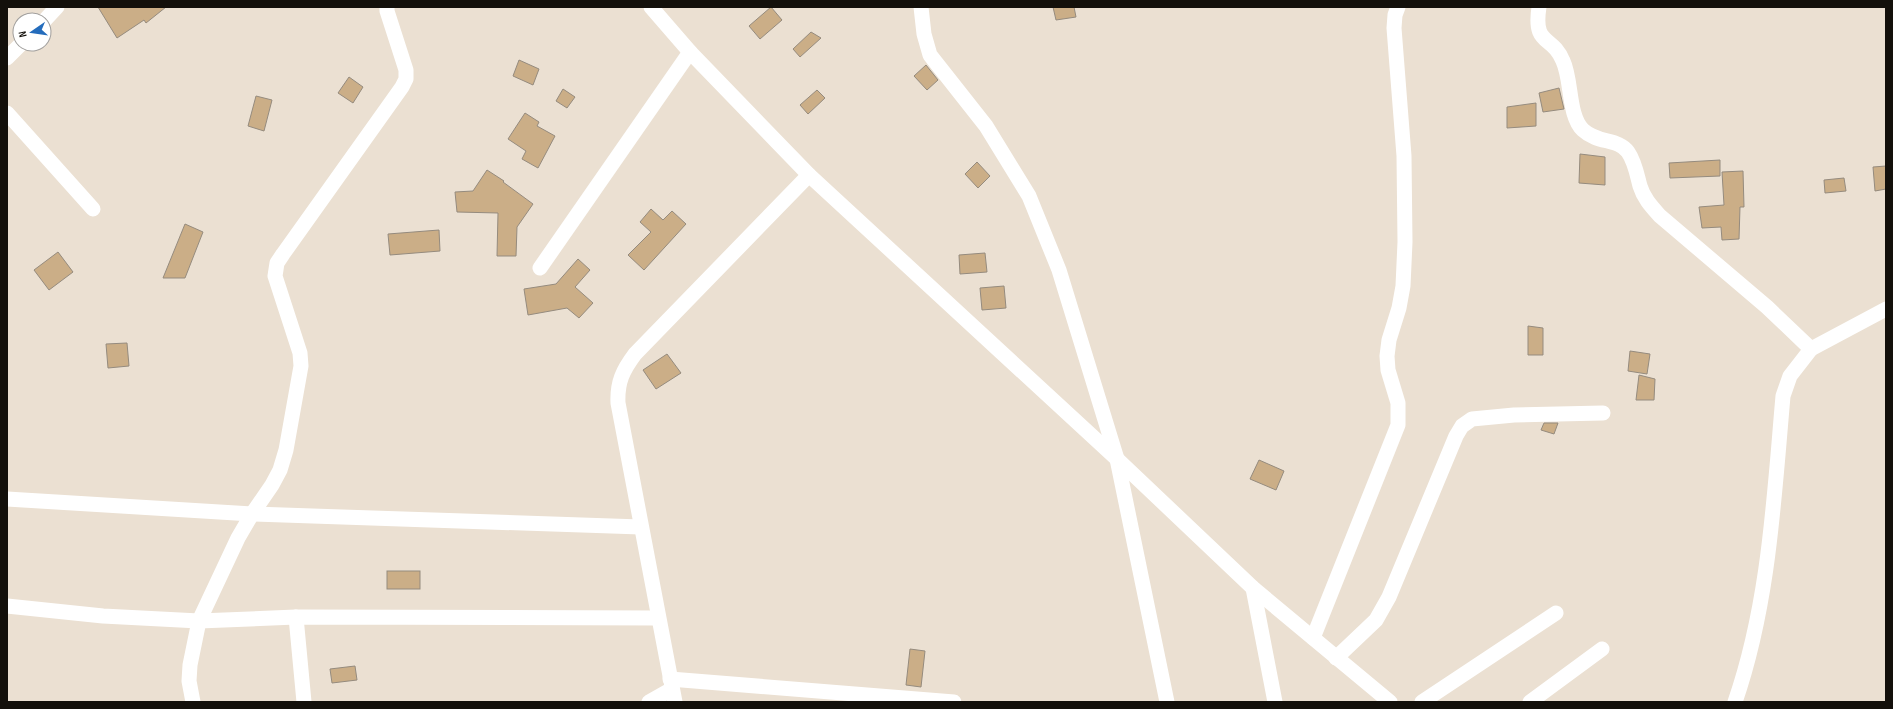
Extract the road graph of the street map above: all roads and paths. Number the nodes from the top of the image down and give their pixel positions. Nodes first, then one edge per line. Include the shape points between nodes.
1 (387, 7) edge
2 (651, 7) edge
3 (921, 7) edge
4 (1398, 7) edge
5 (1539, 7) edge
6 (690, 52) junction
7 (7, 112) edge
8 (809, 175) junction
9 (93, 208) dead end
10 (540, 268) dead end
11 (1886, 309) edge
12 (1811, 349) junction
13 (1603, 413) dead end
14 (1117, 459) junction
15 (7, 499) edge
16 (252, 514) junction
17 (641, 527) junction
18 (1253, 588) junction
19 (7, 606) edge
20 (1556, 613) dead end
21 (296, 618) junction
22 (658, 618) junction
23 (199, 621) junction
24 (1313, 638) junction
25 (1602, 649) dead end
26 (1336, 658) junction
27 (672, 690) edge
28 (193, 702) edge
29 (304, 702) edge
30 (649, 702) edge
31 (954, 702) edge
32 (1167, 702) edge
33 (1275, 702) edge
34 (1390, 702) edge
35 (1422, 702) edge
36 (1530, 702) edge
37 (1735, 702) edge

1 - 16 street via 406,70 404,83 275,269 277,284 300,353 300,366 286,450 280,470
2 - 6 street
3 - 14 street via 924,34 930,55 986,126 1029,196 1059,270
4 - 24 street via 1394,28 1404,156 1405,242 1403,286 1387,356 1388,370 1398,403 1398,425
5 - 12 street via 1537,29 1563,60 1575,119 1581,129 1592,138 1619,144 1628,152 1647,202
6 - 8 street
6 - 10 street
7 - 9 street
8 - 14 street
8 - 17 street via 635,354 620,378 617,390 618,403
11 - 12 street
12 - 37 street via 1790,376 1783,396 1769,550 1755,628
13 - 26 street via 1514,415 1472,419 1462,426 1389,597 1376,620
14 - 18 street
14 - 32 street
15 - 16 street
16 - 17 street
16 - 23 street via 223,567
17 - 22 street
18 - 24 street
18 - 33 street
19 - 23 street via 103,616
20 - 35 street
21 - 22 street
21 - 23 street
21 - 29 street
22 - 27 street
23 - 28 street via 190,665 189,681
24 - 26 street
25 - 36 street
26 - 34 street
27 - 30 street
27 - 31 street

